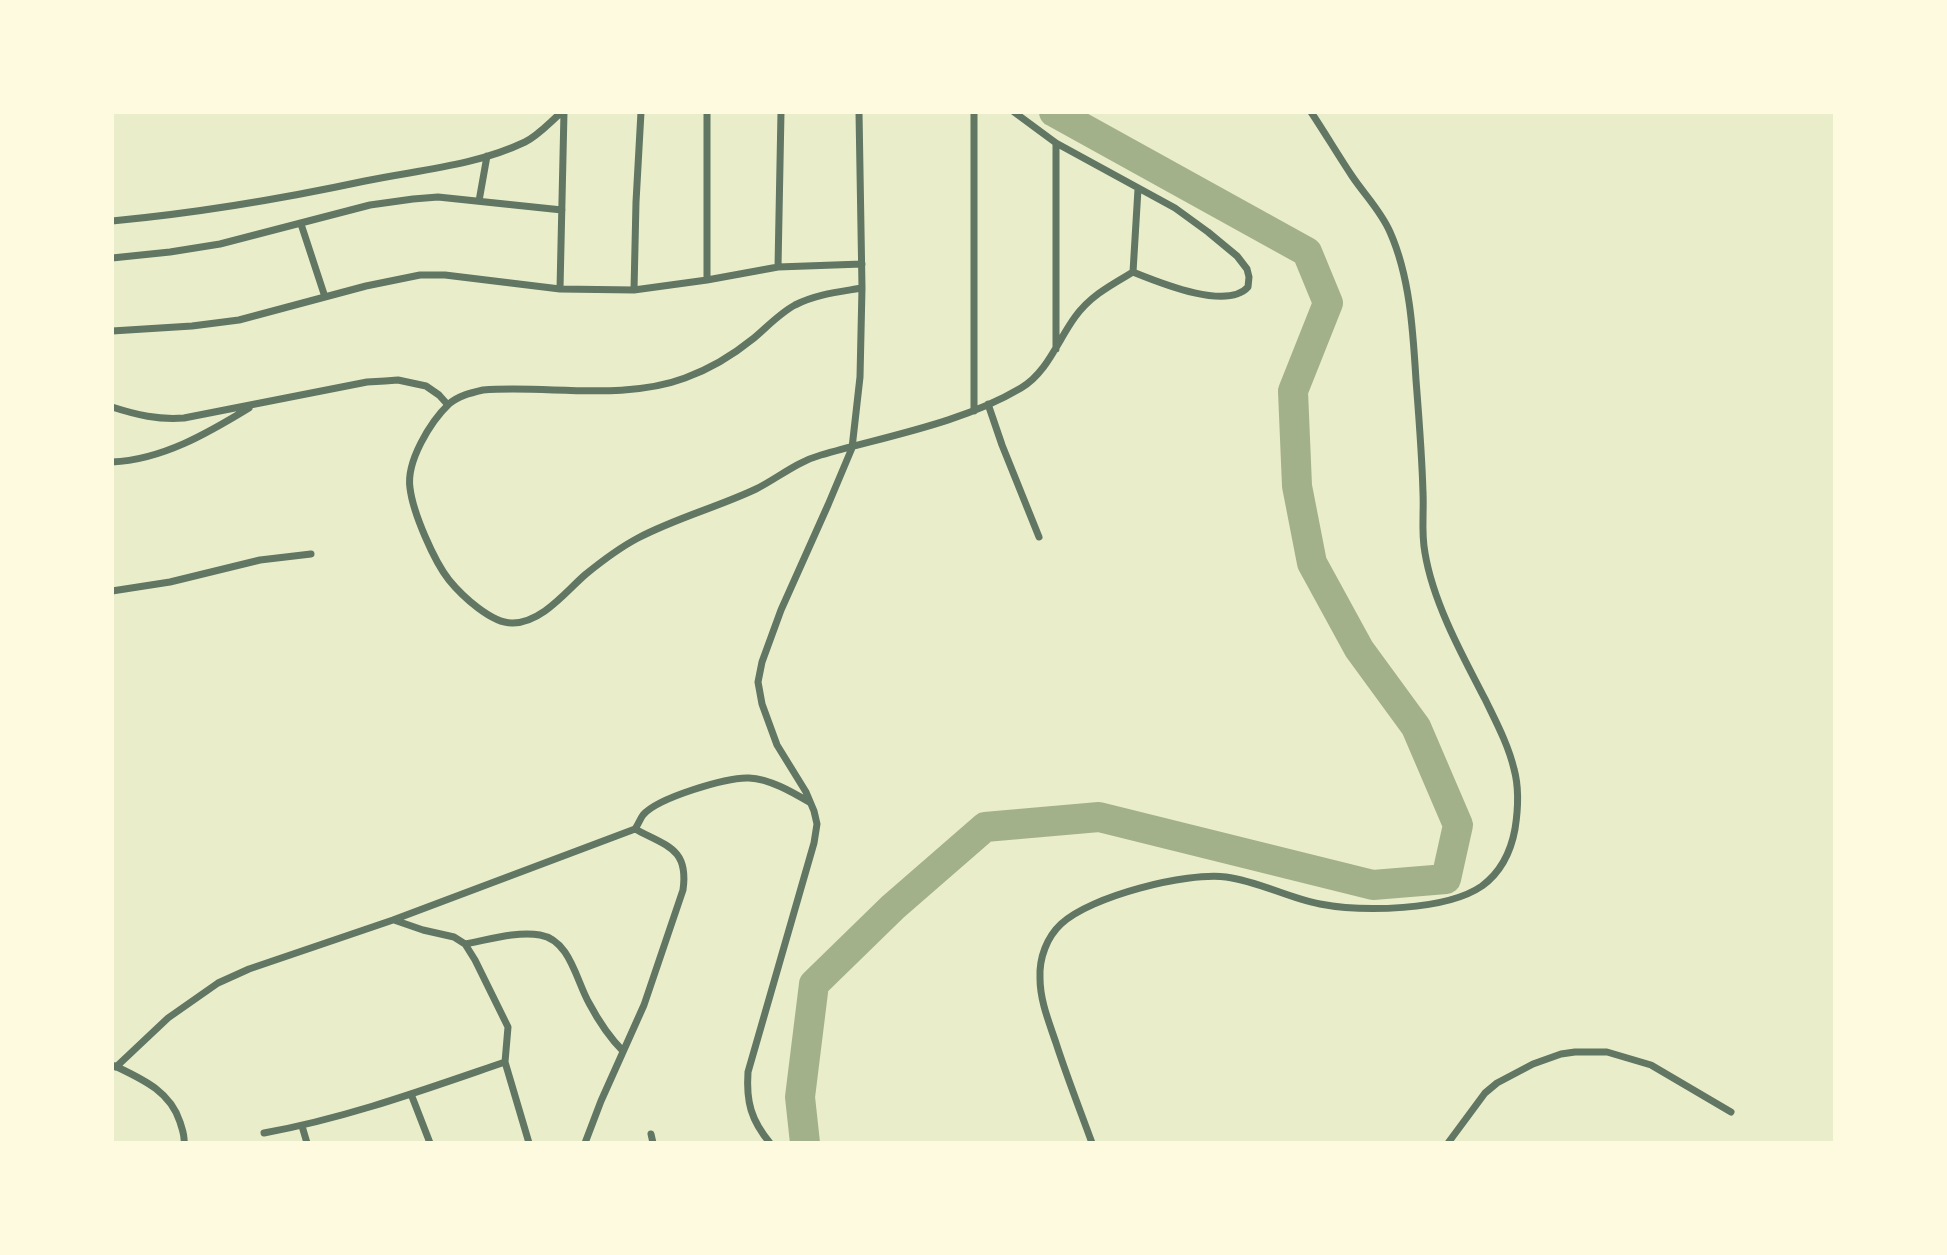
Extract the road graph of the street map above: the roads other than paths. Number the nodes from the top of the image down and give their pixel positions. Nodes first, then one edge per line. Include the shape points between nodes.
1 (563, 112) edge
2 (641, 112) edge
3 (707, 112) edge
4 (781, 112) edge
5 (859, 112) edge
6 (974, 112) edge
7 (1014, 112) edge
8 (1311, 112) edge
9 (1056, 143) junction
10 (487, 156) junction
11 (1138, 190) junction
12 (479, 201) junction
13 (562, 210) junction
14 (112, 221) edge
15 (301, 224) junction
16 (112, 258) edge
17 (862, 264) junction
18 (778, 267) junction
19 (1133, 272) junction
20 (707, 280) junction
21 (862, 288) junction
22 (560, 289) junction
23 (634, 290) junction
24 (325, 297) junction
25 (112, 331) edge
26 (1056, 349) junction
27 (988, 404) junction
28 (256, 405) junction
29 (448, 405) junction
30 (112, 407) edge
31 (974, 411) junction
32 (852, 448) junction
33 (112, 462) edge
34 (1039, 537) dead end
35 (311, 554) dead end
36 (112, 591) edge
37 (811, 803) junction
38 (635, 830) junction
39 (393, 920) junction
40 (465, 944) junction
41 (623, 1051) junction
42 (505, 1062) junction
43 (114, 1066) edge
44 (411, 1094) junction
45 (1731, 1112) dead end
46 (302, 1126) junction
47 (264, 1133) dead end
48 (184, 1143) edge
49 (307, 1143) edge
50 (430, 1143) edge
51 (529, 1143) edge
52 (585, 1143) edge
53 (770, 1143) edge
54 (1091, 1143) edge
55 (1448, 1143) edge

1 - 10 street via 528,140
1 - 13 street
2 - 23 street
3 - 20 street
4 - 18 street
5 - 17 street
6 - 31 street
7 - 9 street
8 - 54 street via 1385,223 1400,259 1414,349 1425,556 1458,646 1515,771 1515,831 1500,869 1484,885 1432,903 1344,907 1228,877 1203,876 1120,895 1088,906 1062,923 1046,943 1039,975 1043,1004
9 - 11 street
9 - 26 street
10 - 12 street
10 - 14 street via 319,192
11 - 19 street
11 - 19 street via 1175,208 1237,256 1249,277 1248,286 1234,296 1191,293
12 - 13 street
12 - 15 street via 438,197 389,201
13 - 22 street
15 - 16 street via 220,244
15 - 24 street
17 - 18 street
17 - 21 street
18 - 20 street
19 - 26 street via 1092,297
20 - 23 street
21 - 29 street via 824,294 794,306 715,365 672,383 630,389 482,390
21 - 32 street via 860,377
22 - 23 street
22 - 24 street via 420,275
24 - 25 street via 239,320
26 - 27 street via 1023,387
27 - 31 street
27 - 34 street
28 - 29 street via 366,382 398,380 426,386
28 - 30 street via 164,419
28 - 33 street via 180,445
29 - 32 street via 415,456 410,489 420,522 449,580 492,618 512,624 542,613 589,571 637,538 755,489 796,464
31 - 32 street
32 - 37 street via 781,610 758,682 777,745
35 - 36 street
37 - 38 street via 759,779 736,779 667,800 643,815
37 - 53 street via 817,824 814,843 748,1072 750,1111
38 - 39 street
38 - 41 street via 673,849 685,877 644,1005
39 - 40 street
39 - 43 street via 218,983 168,1018
40 - 41 street via 520,935 547,937 567,956 588,1001
40 - 42 street via 508,1027
41 - 52 street
42 - 44 street
42 - 51 street
43 - 48 street via 166,1097 176,1109
44 - 46 street
44 - 50 street
45 - 55 street via 1651,1065 1607,1052 1575,1052 1533,1064 1497,1083
46 - 47 street
46 - 49 street

